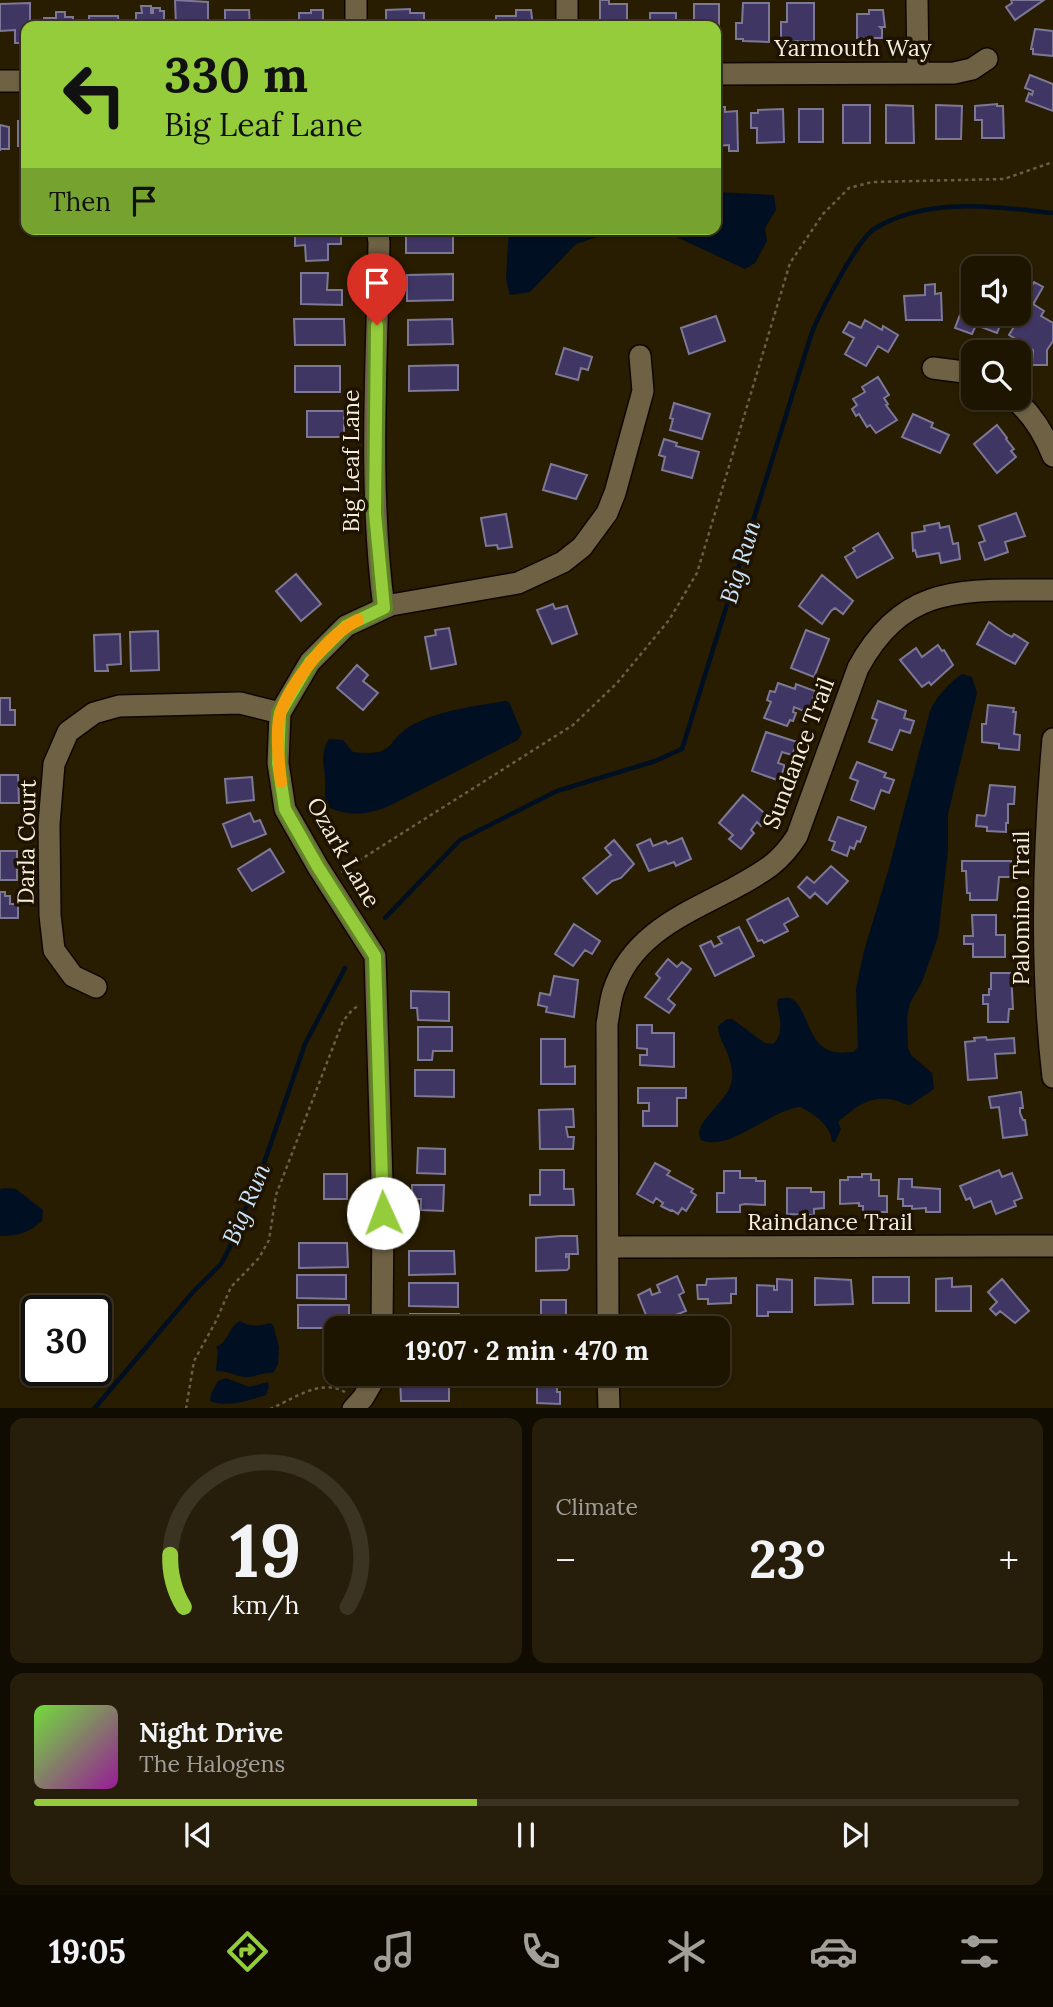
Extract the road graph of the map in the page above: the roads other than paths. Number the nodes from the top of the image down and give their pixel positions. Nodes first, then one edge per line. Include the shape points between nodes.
1 (356, 0) edge
2 (567, 0) edge
3 (917, 0) edge
4 (356, 21) edge
5 (567, 21) edge
6 (987, 59) dead end
7 (918, 73) junction
8 (721, 74) edge
9 (21, 81) edge
10 (0, 82) edge
11 (378, 235) edge
12 (640, 356) dead end
13 (933, 369) dead end
14 (961, 372) edge
15 (1026, 410) edge
16 (1053, 457) edge
17 (1053, 590) edge
18 (384, 608) junction
19 (280, 713) junction
20 (1053, 739) edge
21 (96, 987) dead end
22 (1053, 1077) edge
23 (1053, 1246) edge
24 (608, 1247) junction
25 (382, 1316) edge
26 (608, 1316) edge
27 (370, 1386) edge
28 (608, 1386) edge
29 (356, 1405) edge
30 (608, 1408) edge

1 - 4 street
2 - 5 street
3 - 7 street
6 - 7 street, Yarmouth Way via 954,73
7 - 8 street, Yarmouth Way
9 - 10 street
11 - 18 street, Big Leaf Lane via 374,490
12 - 18 street, Ozark Lane via 643,391 615,493 607,513 582,547 518,583
13 - 14 street
15 - 16 street
17 - 24 street, Sundance Trail via 948,593 897,618 871,645 858,668 797,836 786,854 767,871 661,926 626,963 613,992 607,1024
18 - 19 street, Ozark Lane via 346,626 310,662
19 - 21 street, Darla Court via 240,703 119,706 94,713 68,732 54,764 50,915 54,950 73,976
19 - 25 street, Ozark Lane via 278,763 285,809 375,956
20 - 22 street, Palomino Trail via 1045,828 1045,992
23 - 24 street, Raindance Trail
24 - 26 street, Sundance Trail
27 - 29 street
28 - 30 street

